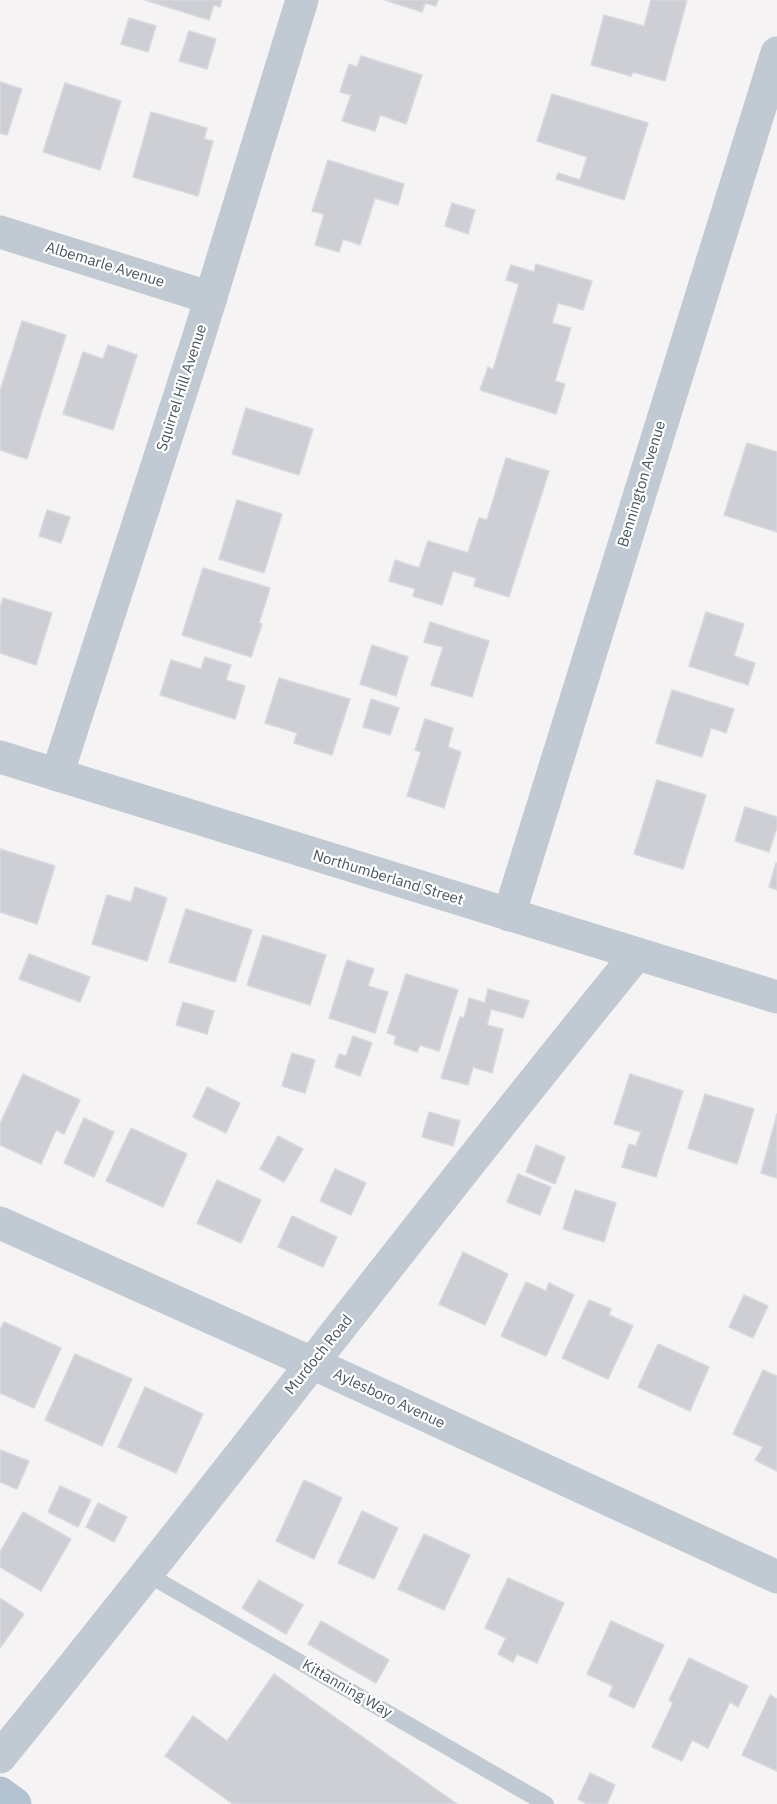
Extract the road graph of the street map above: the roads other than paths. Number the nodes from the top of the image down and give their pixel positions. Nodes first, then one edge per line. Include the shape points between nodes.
1 (302, 0) edge
2 (777, 53) edge
3 (0, 232) edge
4 (211, 298) junction
5 (0, 757) edge
6 (57, 775) junction
7 (509, 915) junction
8 (637, 954) junction
9 (777, 997) edge
10 (0, 1224) edge
11 (312, 1363) junction
12 (147, 1574) junction
13 (777, 1577) edge
14 (0, 1757) edge
15 (0, 1793) edge
16 (15, 1804) edge
17 (546, 1804) edge

1 - 4 street, Squirrel Hill Avenue
2 - 7 street, Bennington Avenue
3 - 4 street, Albemarle Avenue
4 - 6 street, Squirrel Hill Avenue
5 - 6 street, Northumberland Street
6 - 7 street, Northumberland Street
7 - 8 street, Northumberland Street
8 - 9 street, Northumberland Street
8 - 11 street, Murdoch Road
10 - 11 street, Aylesboro Avenue
11 - 12 street, Murdoch Road
11 - 13 street, Aylesboro Avenue
12 - 14 street, Murdoch Road
12 - 17 lane, Kittanning Way
15 - 16 main road

